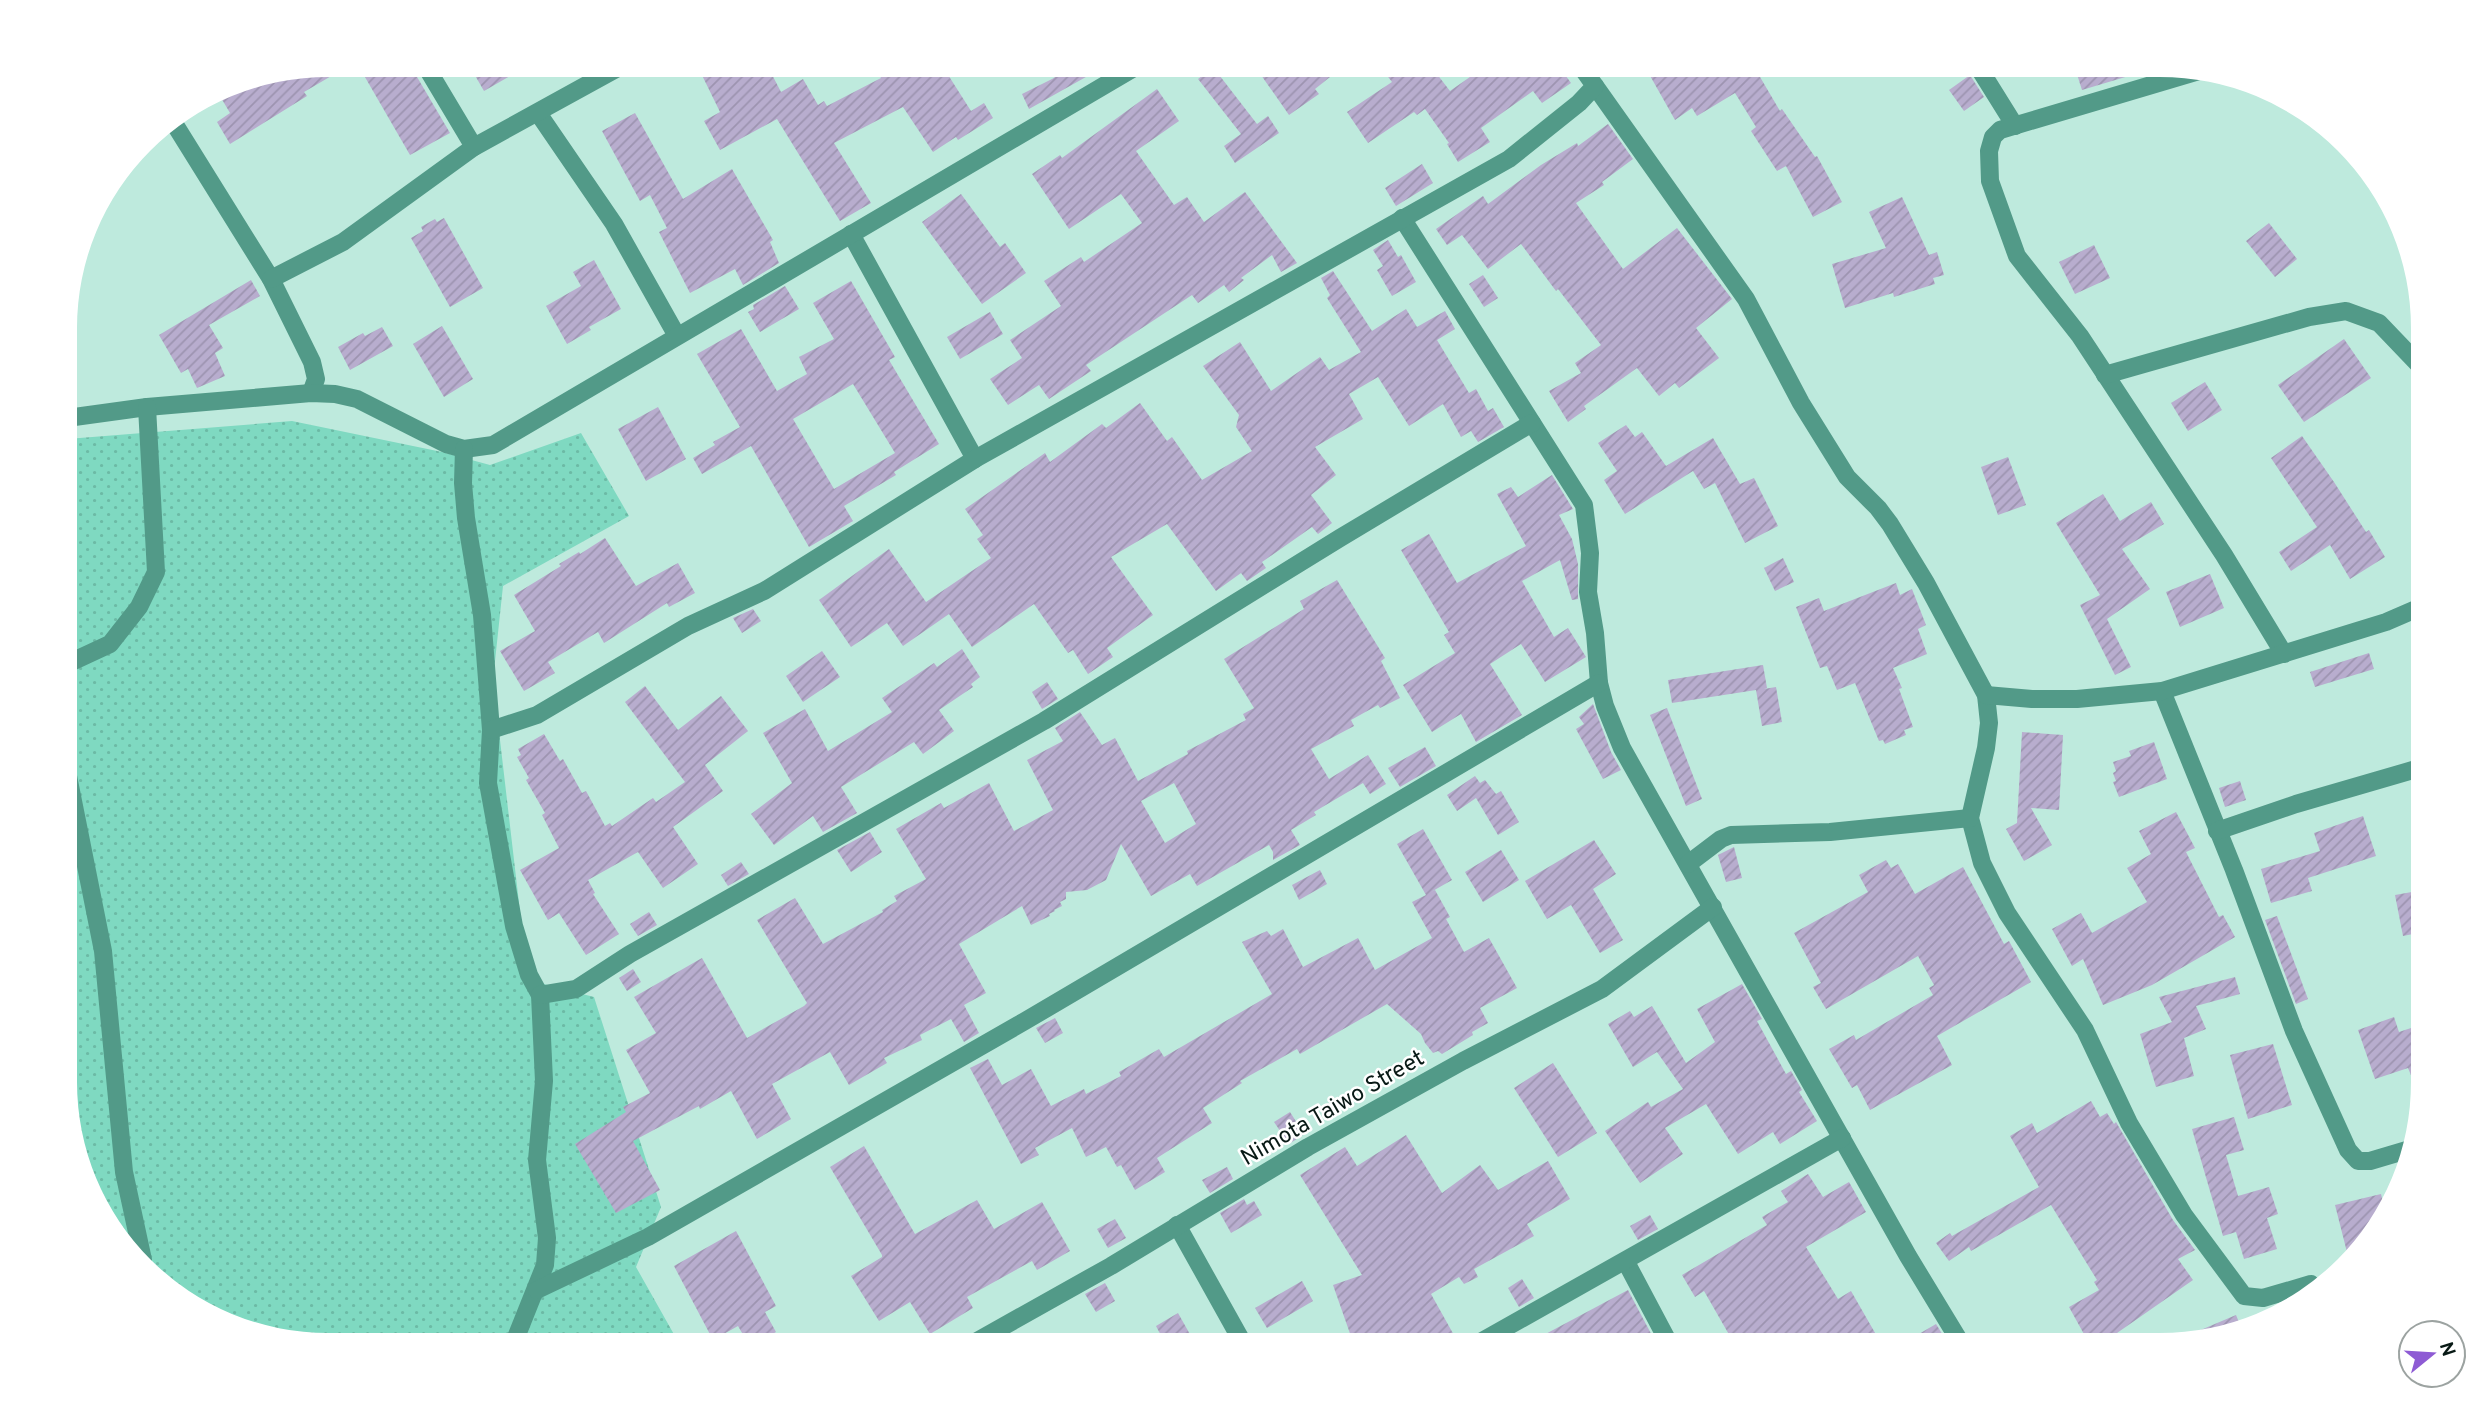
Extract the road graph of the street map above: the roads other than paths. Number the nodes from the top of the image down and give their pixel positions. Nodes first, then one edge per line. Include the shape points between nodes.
1 (432, 77) edge
2 (601, 77) edge
3 (1119, 77) edge
4 (1589, 77) edge
5 (1984, 77) edge
6 (2175, 78) edge
7 (1595, 86) junction
8 (538, 113) junction
9 (2014, 126) junction
10 (177, 128) edge
11 (474, 148) junction
12 (1402, 218) junction
13 (851, 234) junction
14 (271, 279) junction
15 (677, 337) junction
16 (2411, 356) edge
17 (2105, 375) junction
18 (311, 393) junction
19 (147, 407) junction
20 (77, 417) edge
21 (1532, 423) junction
22 (464, 449) junction
23 (975, 459) junction
24 (2411, 611) edge
25 (2284, 654) junction
26 (77, 659) edge
27 (1599, 683) junction
28 (2162, 691) junction
29 (1986, 695) junction
30 (491, 730) junction
31 (2411, 770) edge
32 (1970, 818) junction
33 (77, 821) edge
34 (2217, 831) junction
35 (1688, 864) junction
36 (1713, 907) junction
37 (540, 995) junction
38 (1842, 1138) junction
39 (2401, 1152) edge
40 (1177, 1225) junction
41 (141, 1249) edge
42 (1626, 1262) junction
43 (2307, 1285) edge
44 (537, 1290) junction
45 (518, 1333) edge
46 (991, 1333) edge
47 (1237, 1333) edge
48 (1497, 1333) edge
49 (1664, 1333) edge
50 (1955, 1333) edge

1 - 11 street
2 - 8 street
3 - 13 street
4 - 7 street
5 - 9 street
6 - 9 street
7 - 12 street via 1509,159
7 - 29 street via 1746,299 1801,403 1847,477 1890,524
8 - 11 street
8 - 15 street via 614,224
9 - 17 street via 2000,130 1989,150 1990,181 2017,256
10 - 14 street
11 - 14 street via 343,242
12 - 21 street
12 - 23 street
13 - 15 street
13 - 23 street
14 - 18 street via 312,362 316,379
15 - 22 street via 493,445
16 - 17 street via 2379,323 2346,311 2309,317
17 - 25 street
18 - 19 street
18 - 22 street via 357,400
19 - 20 street
19 - 26 street via 156,572 139,607 110,644
21 - 27 street via 1584,505
21 - 37 street via 1044,721 576,989
22 - 30 street via 463,483 482,615
23 - 30 street via 764,591 688,626 537,715
24 - 25 street
25 - 28 street
27 - 35 street via 1622,748
27 - 44 street via 660,1230
28 - 29 street via 2077,699
28 - 34 street
29 - 32 street via 1986,747
30 - 37 street via 488,783 499,851 514,926 528,975
31 - 34 street
32 - 35 street via 1830,832 1731,835
32 - 43 street via 1982,863 2007,913 2072,1007 2129,1123 2191,1225 2244,1296 2263,1298
33 - 41 street via 103,951 124,1172
34 - 39 street via 2294,1031 2348,1150 2358,1161
35 - 36 street
36 - 38 street
36 - 40 street, Nimota Taiwo Street via 1602,989 1463,1060
37 - 44 street via 544,1081 537,1160 547,1238
38 - 42 street
38 - 50 street
40 - 46 street, Nimota Taiwo Street
40 - 47 street
42 - 48 street
42 - 49 street
44 - 45 street

